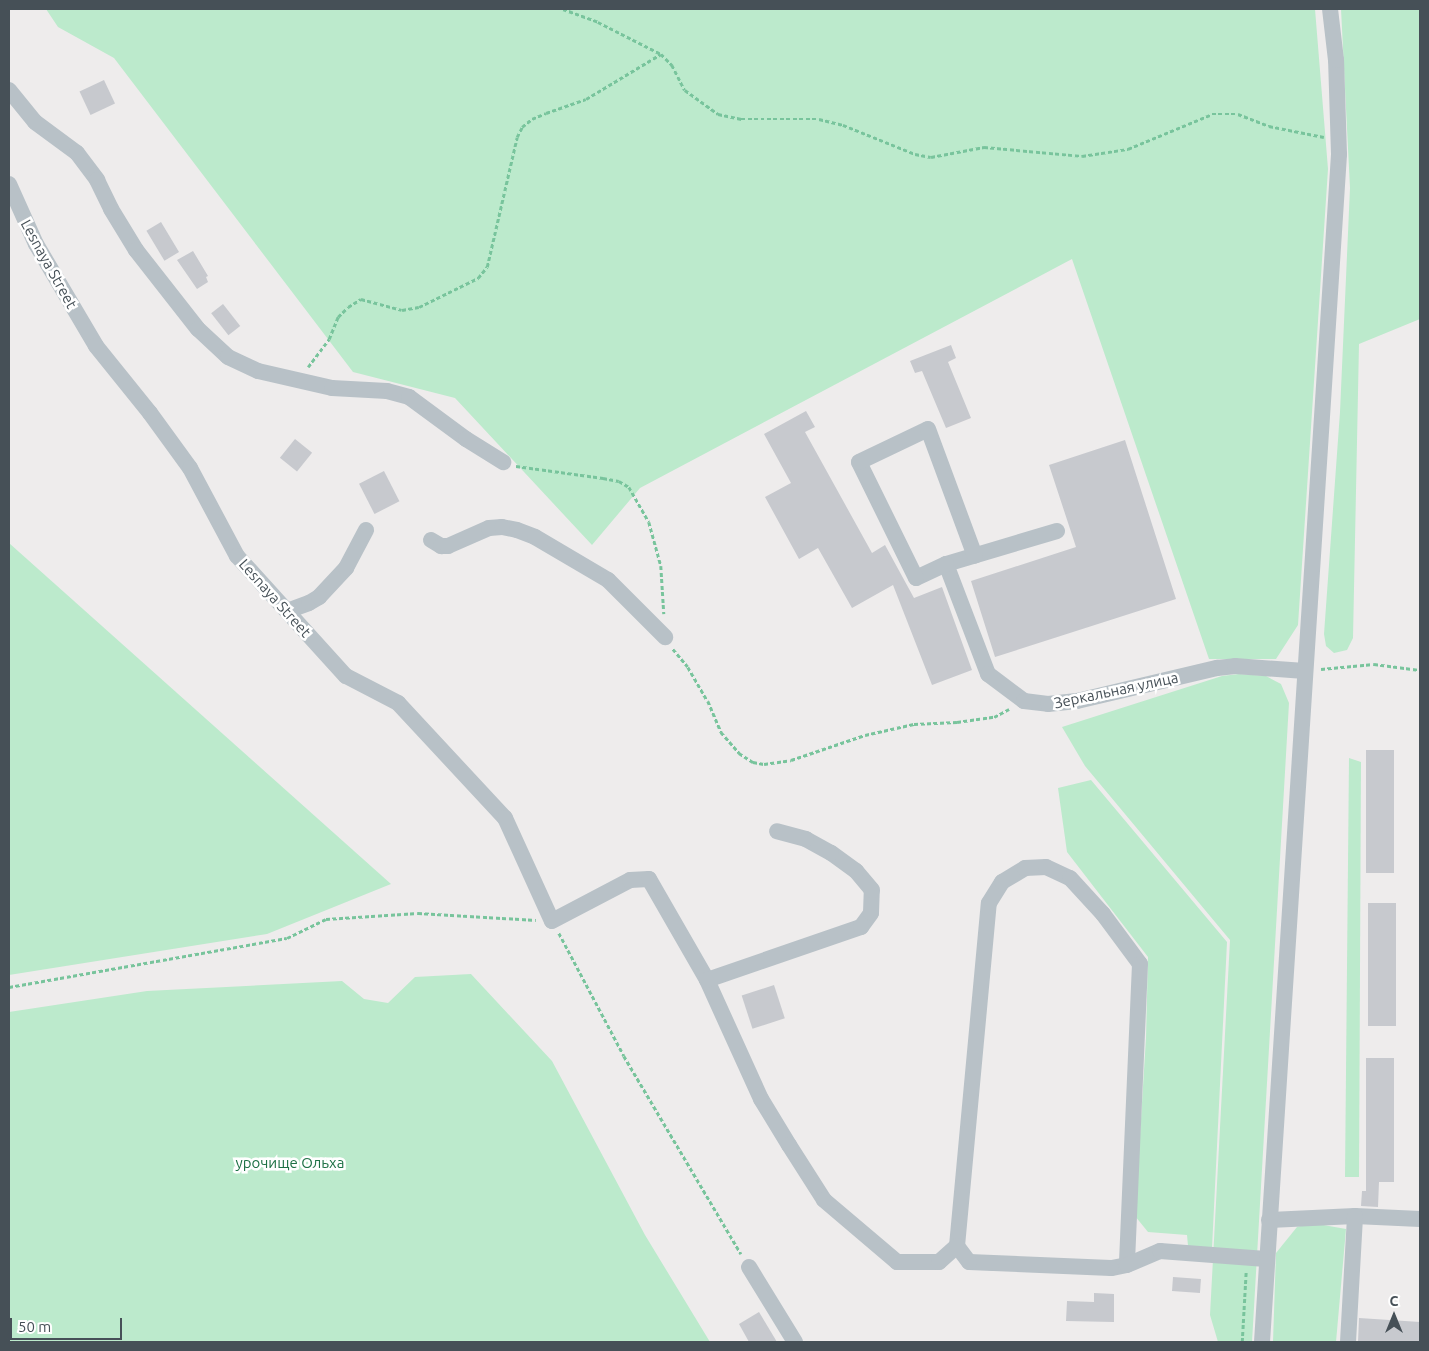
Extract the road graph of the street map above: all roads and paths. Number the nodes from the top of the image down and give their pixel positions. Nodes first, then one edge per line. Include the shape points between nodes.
1 (563, 9) edge
2 (1330, 9) edge
3 (661, 54) junction
4 (9, 90) edge
5 (1328, 137) dead end
6 (9, 184) edge
7 (298, 380) junction
8 (503, 462) joint
9 (366, 530) dead end
10 (1057, 531) dead end
11 (431, 540) dead end
12 (975, 556) junction
13 (946, 564) junction
14 (287, 611) junction
15 (665, 637) junction
16 (1420, 670) edge
17 (1305, 671) junction
18 (1024, 701) junction
19 (777, 831) dead end
20 (552, 921) junction
21 (707, 980) junction
22 (9, 986) edge
23 (1355, 1216) junction
24 (1420, 1219) edge
25 (1269, 1220) junction
26 (957, 1246) junction
27 (1247, 1257) junction
28 (1266, 1259) junction
29 (1127, 1265) junction
30 (749, 1267) joint
31 (794, 1342) edge
32 (1242, 1342) edge
33 (1262, 1342) edge
34 (1348, 1342) edge

1 - 3 path via 598,22
2 - 17 street via 1336,60 1339,154
3 - 5 path via 672,65 686,90 718,114 741,119 819,119 931,157 984,147 1082,156 1128,149 1212,114 1238,114 1269,126
3 - 7 path via 586,99 532,119 522,127 487,267 478,278 418,307 402,310 361,299 348,306 338,317 329,339
4 - 7 street via 35,122 77,154 97,180 136,250 198,329 228,357 258,372
6 - 14 street, Lesnaya Street via 36,244 96,346 190,468 237,556
7 - 8 street via 332,388 387,390 409,397 466,440
8 - 15 path via 619,481 629,487 649,522 661,566
9 - 14 street via 346,568 319,597
10 - 12 street
11 - 15 street via 448,546 489,528 502,526 535,537 608,580
12 - 13 street
12 - 13 street via 928,429 859,462 916,578
13 - 18 street via 988,674
14 - 20 street, Lesnaya Street via 346,676 398,703 505,818
15 - 18 path via 688,667 722,732 739,753 753,762 764,764 791,760 865,735 914,724 994,717
16 - 17 path via 1374,664
17 - 18 street, Зеркальная улица via 1235,666 1077,701 1048,704
17 - 25 street
19 - 21 street via 806,839 856,871 872,890 871,913 861,927
20 - 21 street via 630,880 650,880
20 - 22 path via 418,913 326,919 287,938
20 - 30 path via 624,1056
21 - 26 street via 761,1099 824,1200 897,1262 939,1262
23 - 24 street
23 - 25 street
23 - 34 street
25 - 28 street
26 - 29 street via 969,1262 1111,1268
26 - 29 street via 989,903 1002,882 1025,868 1046,867 1070,878 1103,914 1140,964
27 - 28 street
27 - 29 street via 1160,1251
27 - 32 path
28 - 33 street
30 - 31 street

